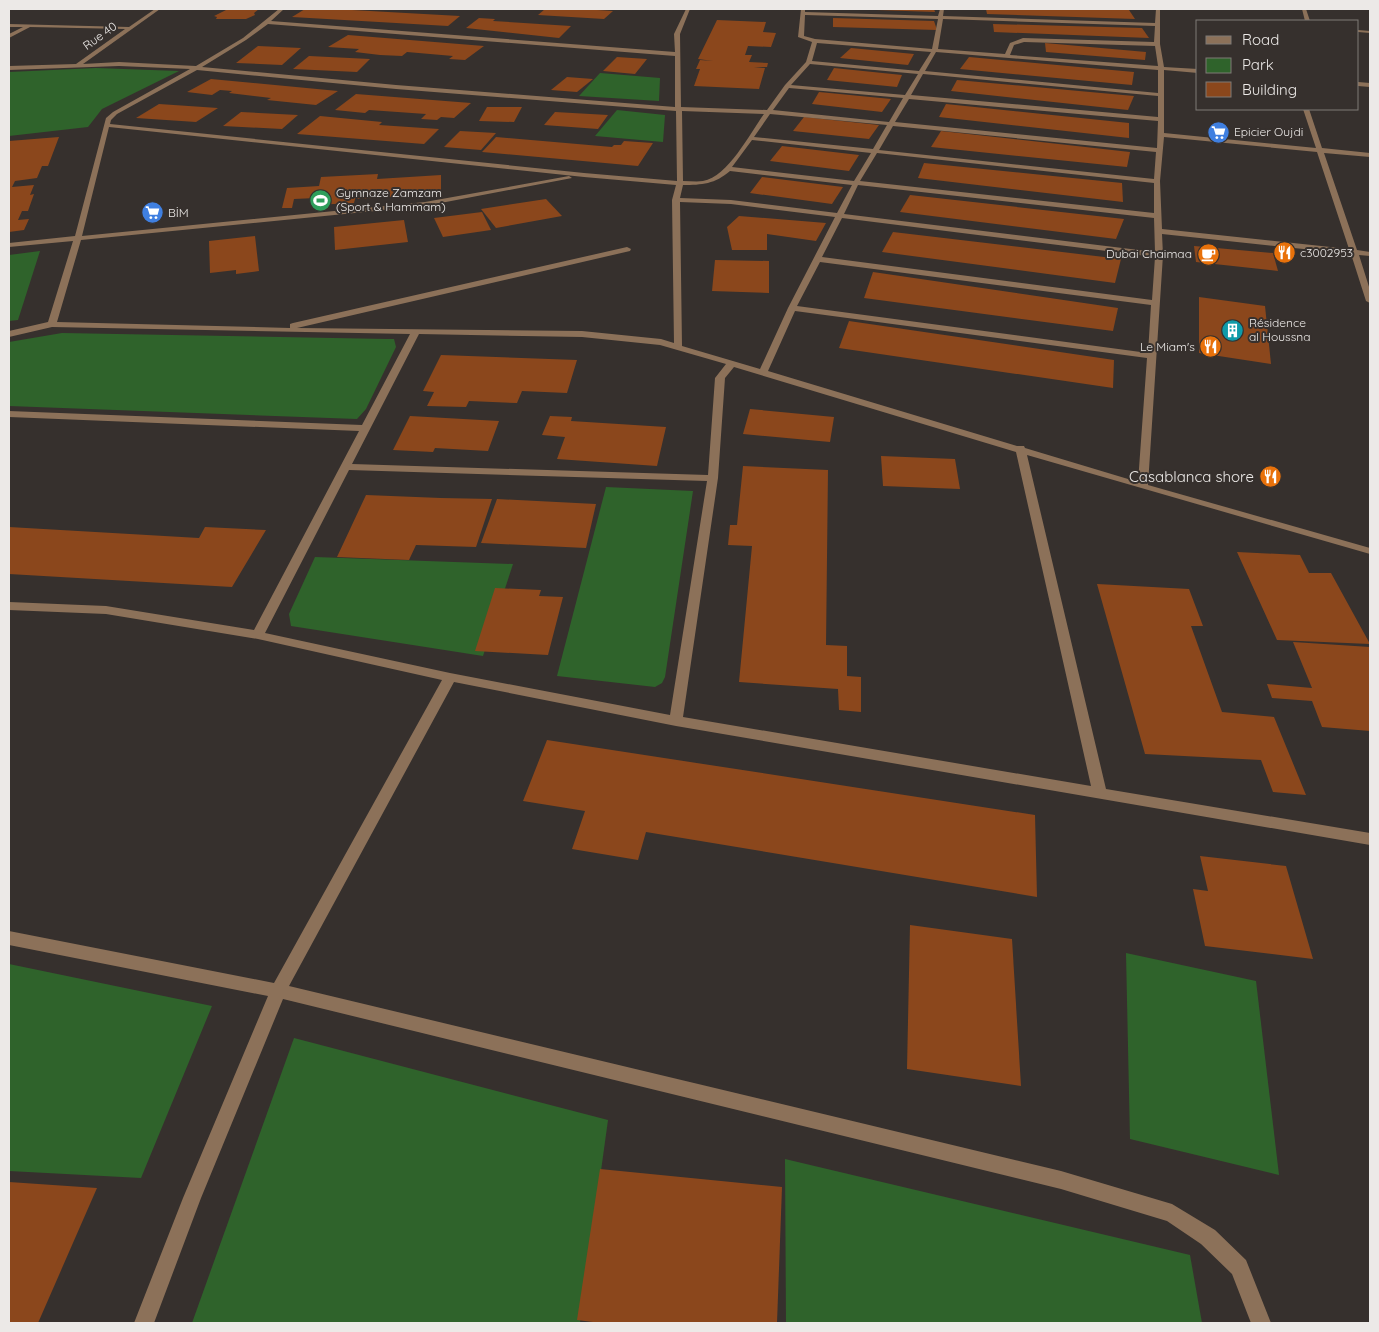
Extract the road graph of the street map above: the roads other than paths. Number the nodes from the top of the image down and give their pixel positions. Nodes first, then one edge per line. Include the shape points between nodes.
1 (158, 9) edge
2 (282, 9) edge
3 (688, 9) edge
4 (942, 9) edge
5 (1152, 9) edge
6 (1158, 9) edge
7 (802, 11) edge
8 (941, 18) junction
9 (268, 22) junction
10 (9, 25) edge
11 (28, 26) junction
12 (1157, 26) junction
13 (129, 28) junction
14 (9, 36) edge
15 (815, 41) junction
16 (1157, 44) junction
17 (935, 49) junction
18 (676, 54) junction
19 (1007, 56) junction
20 (810, 62) junction
21 (79, 64) junction
22 (1160, 67) junction
23 (9, 68) edge
24 (195, 68) junction
25 (1196, 71) edge
26 (920, 72) junction
27 (788, 86) junction
28 (1161, 95) junction
29 (906, 96) junction
30 (678, 110) junction
31 (1306, 110) edge
32 (770, 112) junction
33 (1159, 120) junction
34 (892, 123) junction
35 (106, 125) junction
36 (1161, 135) junction
37 (750, 138) junction
38 (1158, 150) junction
39 (876, 151) junction
40 (1319, 151) junction
41 (1370, 155) edge
42 (728, 169) junction
43 (584, 175) junction
44 (1157, 181) junction
45 (680, 183) junction
46 (856, 183) junction
47 (676, 200) junction
48 (842, 215) junction
49 (1158, 216) junction
50 (1158, 231) junction
51 (78, 238) junction
52 (9, 245) edge
53 (627, 249) dead end
54 (1354, 252) junction
55 (1370, 254) edge
56 (1159, 255) junction
57 (816, 260) junction
58 (1370, 301) edge
59 (1156, 303) junction
60 (792, 308) junction
61 (52, 324) junction
62 (274, 330) junction
63 (415, 333) junction
64 (9, 334) edge
65 (678, 347) junction
66 (1152, 356) junction
67 (732, 363) junction
68 (764, 371) junction
69 (9, 414) edge
70 (366, 428) junction
71 (1020, 448) junction
72 (345, 468) junction
73 (713, 478) junction
74 (1143, 487) junction
75 (1370, 551) edge
76 (9, 606) edge
77 (258, 635) junction
78 (450, 678) junction
79 (676, 721) junction
80 (1100, 793) junction
81 (1370, 839) edge
82 (9, 938) edge
83 (278, 991) junction
84 (144, 1323) edge
85 (1261, 1323) edge

1 - 13 street, Rue 40
2 - 9 street
3 - 18 street via 676,34
4 - 8 street
5 - 6 street
6 - 12 street
7 - 8 street
7 - 15 street via 801,37
8 - 12 street
8 - 17 street
9 - 18 street
9 - 24 street
10 - 11 street
11 - 13 street
11 - 14 street
12 - 16 street
13 - 21 street, Rue 40
15 - 17 street
15 - 20 street
16 - 19 street via 1023,40 1012,44
16 - 22 street
17 - 19 street
17 - 26 street
18 - 30 street
19 - 22 street
20 - 26 street
20 - 27 street
21 - 23 street
21 - 24 street
22 - 25 street
22 - 28 street
24 - 30 street
24 - 35 street via 115,113
26 - 28 street
26 - 29 street
27 - 29 street
27 - 32 street
28 - 33 street
29 - 33 street
29 - 34 street
30 - 32 street
30 - 45 street
31 - 40 street
32 - 34 street
32 - 37 street
33 - 36 street
34 - 38 street
34 - 39 street
35 - 43 street
35 - 51 street
36 - 38 street
36 - 40 street
37 - 39 street
37 - 42 street
38 - 44 street
39 - 44 street
39 - 46 street
40 - 41 street
40 - 54 street
42 - 45 street via 704,183
42 - 46 street
43 - 45 street
43 - 51 street via 425,204
44 - 49 street
45 - 47 street
46 - 48 street
46 - 49 street
47 - 48 street via 731,202
47 - 65 street
48 - 56 street
48 - 57 street
49 - 50 street
50 - 54 street
50 - 56 street
51 - 52 street
51 - 61 street
53 - 62 street
54 - 55 street
54 - 58 street
56 - 59 street
57 - 59 street
57 - 60 street
59 - 66 street
60 - 66 street
60 - 68 street
61 - 62 street
61 - 64 street
62 - 63 street
63 - 65 street via 615,336
63 - 70 street
65 - 67 street
66 - 74 street
67 - 68 street
67 - 73 street via 720,378
68 - 71 street
69 - 70 street
70 - 72 street
71 - 74 street
71 - 80 street
72 - 73 street
72 - 77 street
73 - 79 street
74 - 75 street
76 - 77 street via 106,610
77 - 78 street
78 - 79 street
78 - 83 street
79 - 80 street
80 - 81 street
82 - 83 street
83 - 84 street
83 - 85 street via 1061,1180 1172,1213 1208,1237 1239,1267

